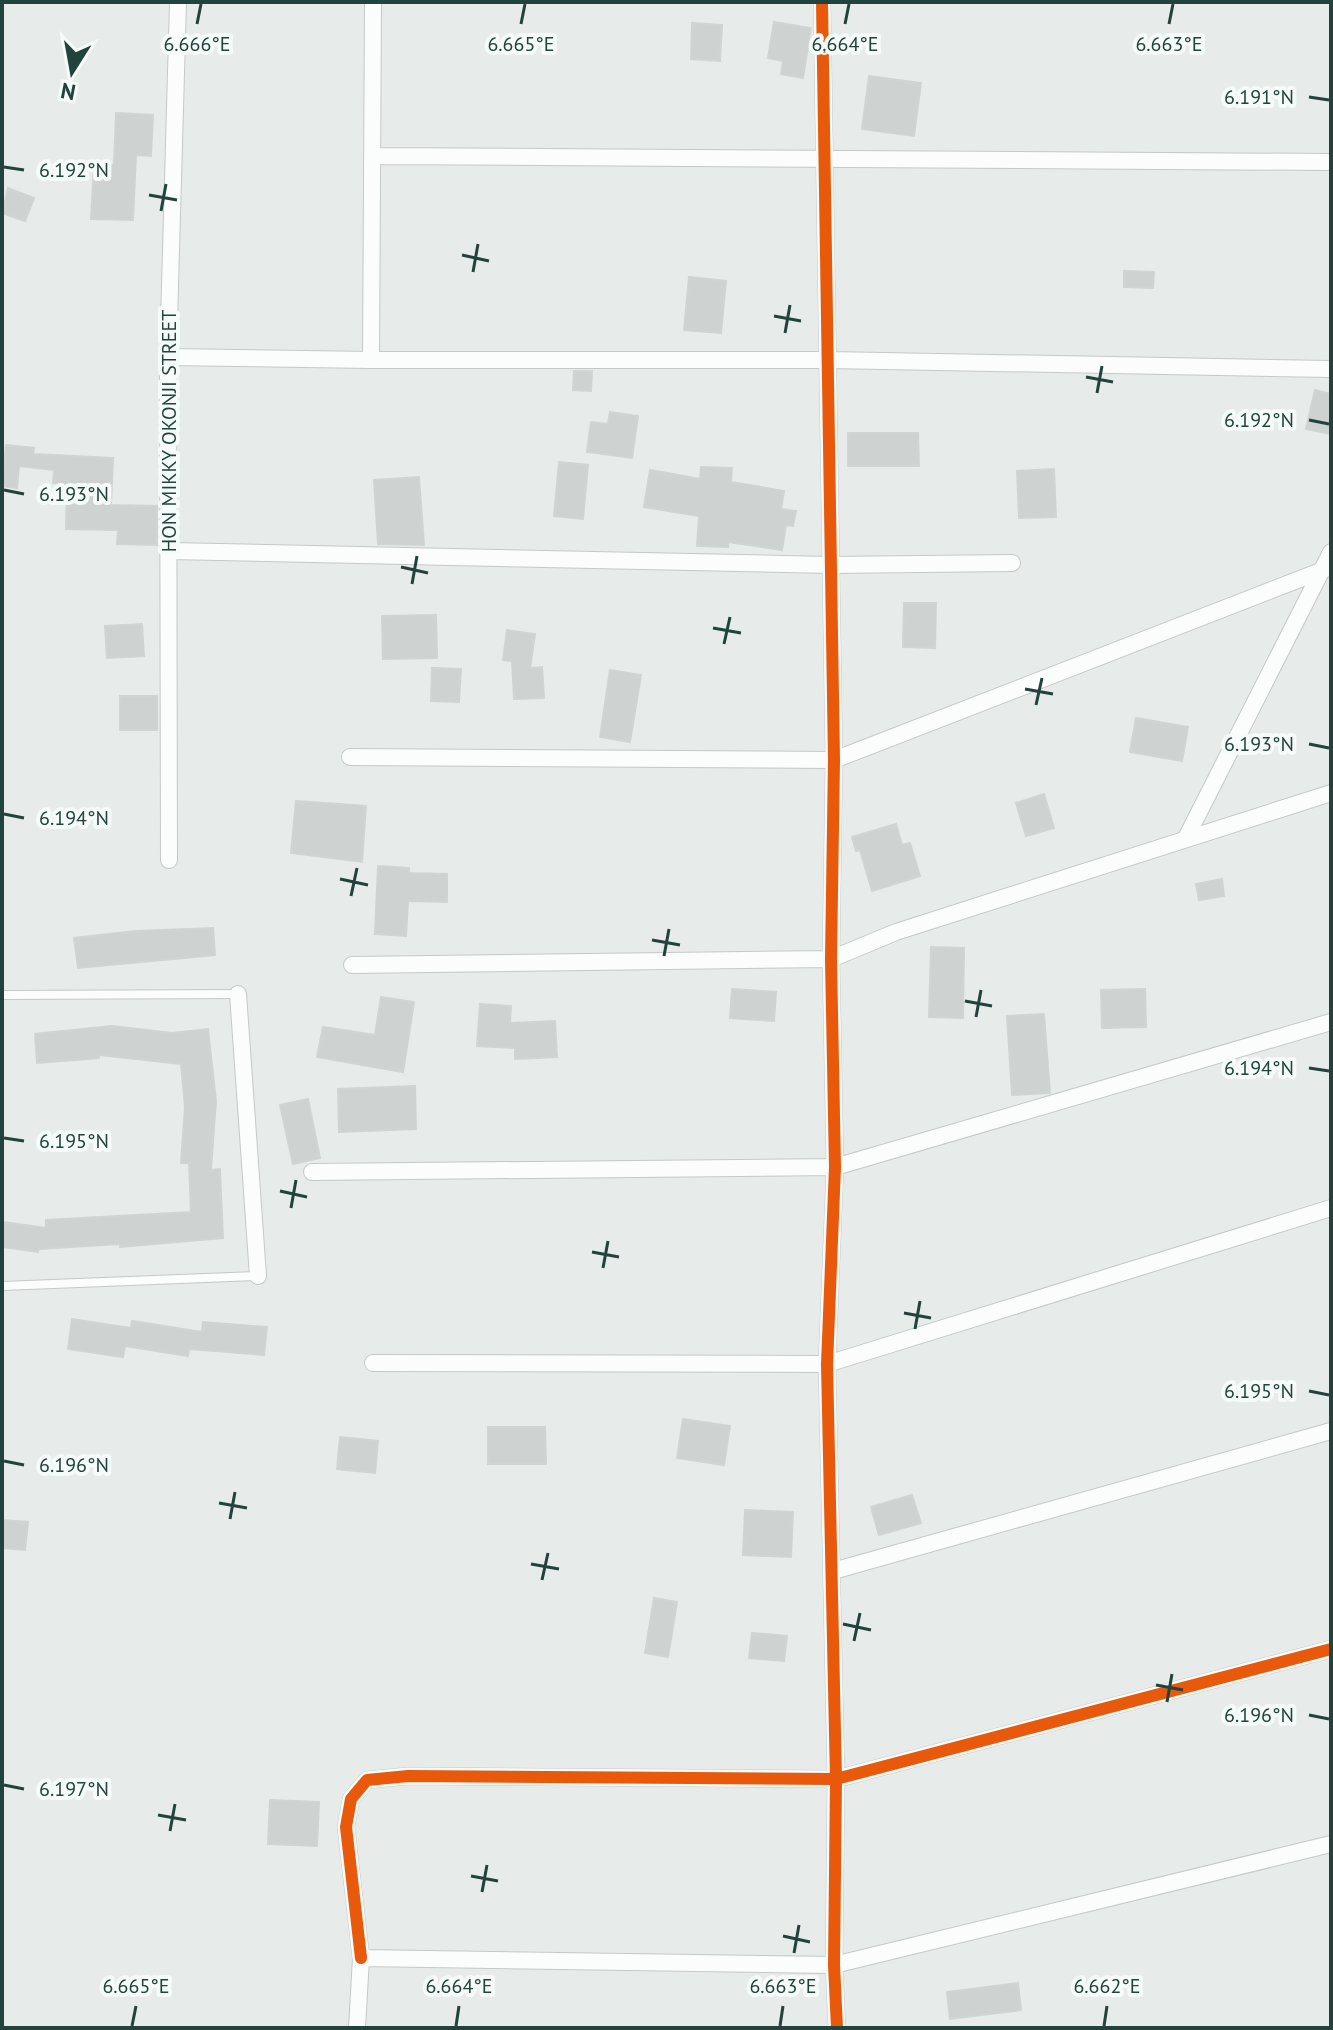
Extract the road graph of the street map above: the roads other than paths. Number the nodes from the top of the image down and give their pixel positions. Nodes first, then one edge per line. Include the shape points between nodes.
1 (178, 2) edge
2 (373, 2) edge
3 (822, 2) edge
4 (372, 156) junction
5 (825, 157) junction
6 (1331, 162) edge
7 (168, 357) junction
8 (371, 360) junction
9 (829, 360) junction
10 (1331, 369) edge
11 (170, 551) junction
12 (1331, 552) edge
13 (1012, 563) dead end
14 (830, 565) junction
15 (1326, 569) edge
16 (350, 757) dead end
17 (834, 760) junction
18 (1331, 793) edge
19 (1186, 838) junction
20 (169, 860) dead end
21 (831, 959) junction
22 (352, 965) dead end
23 (238, 994) joint
24 (2, 995) edge
25 (1331, 1022) edge
26 (835, 1167) junction
27 (312, 1172) dead end
28 (1331, 1208) edge
29 (258, 1276) joint
30 (2, 1286) edge
31 (373, 1363) dead end
32 (827, 1364) junction
33 (1331, 1431) edge
34 (833, 1571) junction
35 (1331, 1649) edge
36 (836, 1779) junction
37 (1331, 1844) edge
38 (361, 1958) junction
39 (834, 1965) junction
40 (357, 2028) edge
41 (837, 2028) edge

1 - 7 street, HON MIKKY OKONJI STREET
2 - 4 street
3 - 5 street
4 - 5 street
4 - 8 street
5 - 6 street
5 - 9 street
7 - 8 street
7 - 11 street, HON MIKKY OKONJI STREET
8 - 9 street
9 - 10 street
9 - 14 street
11 - 14 street
11 - 20 street, HON MIKKY OKONJI STREET
12 - 15 street
13 - 14 street
14 - 17 street
15 - 17 street
15 - 19 street
16 - 17 street
17 - 21 street
18 - 19 street
19 - 21 street via 896,932
21 - 22 street
21 - 26 street
23 - 24 lane
23 - 29 street
25 - 26 street
26 - 27 street
26 - 32 street
28 - 32 street
29 - 30 lane
31 - 32 street
32 - 34 street
33 - 34 street
34 - 36 street
35 - 36 street
36 - 38 street via 367,1780 351,1799 346,1827
36 - 39 street
37 - 39 street
38 - 39 street
38 - 40 street
39 - 41 street

